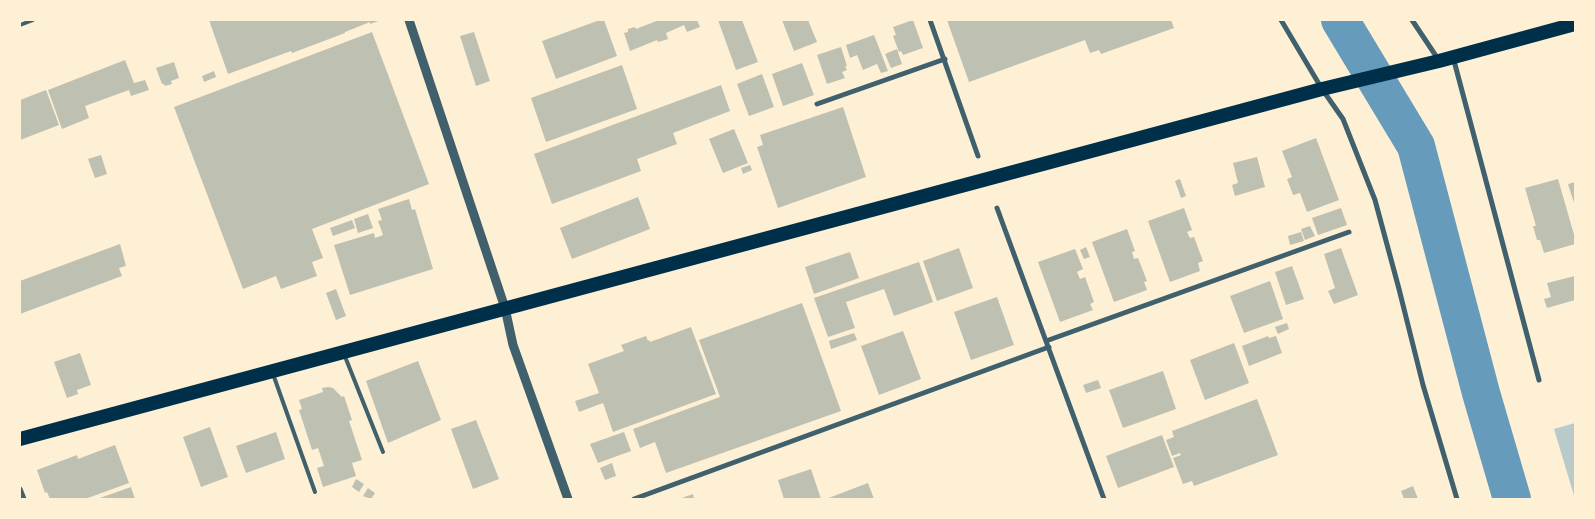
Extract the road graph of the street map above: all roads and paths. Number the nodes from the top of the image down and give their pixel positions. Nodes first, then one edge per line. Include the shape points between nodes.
1 (33, 20) edge
2 (409, 20) edge
3 (930, 20) edge
4 (1280, 20) edge
5 (1412, 20) edge
6 (1575, 24) edge
7 (20, 25) edge
8 (1453, 57) junction
9 (945, 59) junction
10 (1439, 61) junction
11 (1322, 89) junction
12 (818, 104) dead end
13 (978, 156) dead end
14 (997, 208) dead end
15 (1349, 232) dead end
16 (505, 308) junction
17 (1046, 340) junction
18 (1049, 347) junction
19 (343, 352) junction
20 (272, 372) junction
21 (1539, 380) dead end
22 (20, 439) edge
23 (383, 452) dead end
24 (20, 489) edge
25 (315, 492) dead end
26 (24, 499) edge
27 (568, 499) edge
28 (634, 499) edge
29 (1104, 499) edge
30 (1457, 499) edge

1 - 7 lane
2 - 16 street
3 - 9 street
4 - 11 street
5 - 10 street
6 - 8 highway
8 - 10 highway
8 - 21 street
9 - 12 street
9 - 13 street
10 - 11 highway
11 - 16 highway
11 - 30 street via 1342,119 1375,200 1423,385
14 - 17 street
15 - 17 street
16 - 19 highway
16 - 27 street via 513,345
17 - 18 street
18 - 28 street
18 - 29 street
19 - 20 highway
19 - 23 lane
20 - 22 highway
20 - 25 lane
24 - 26 street

